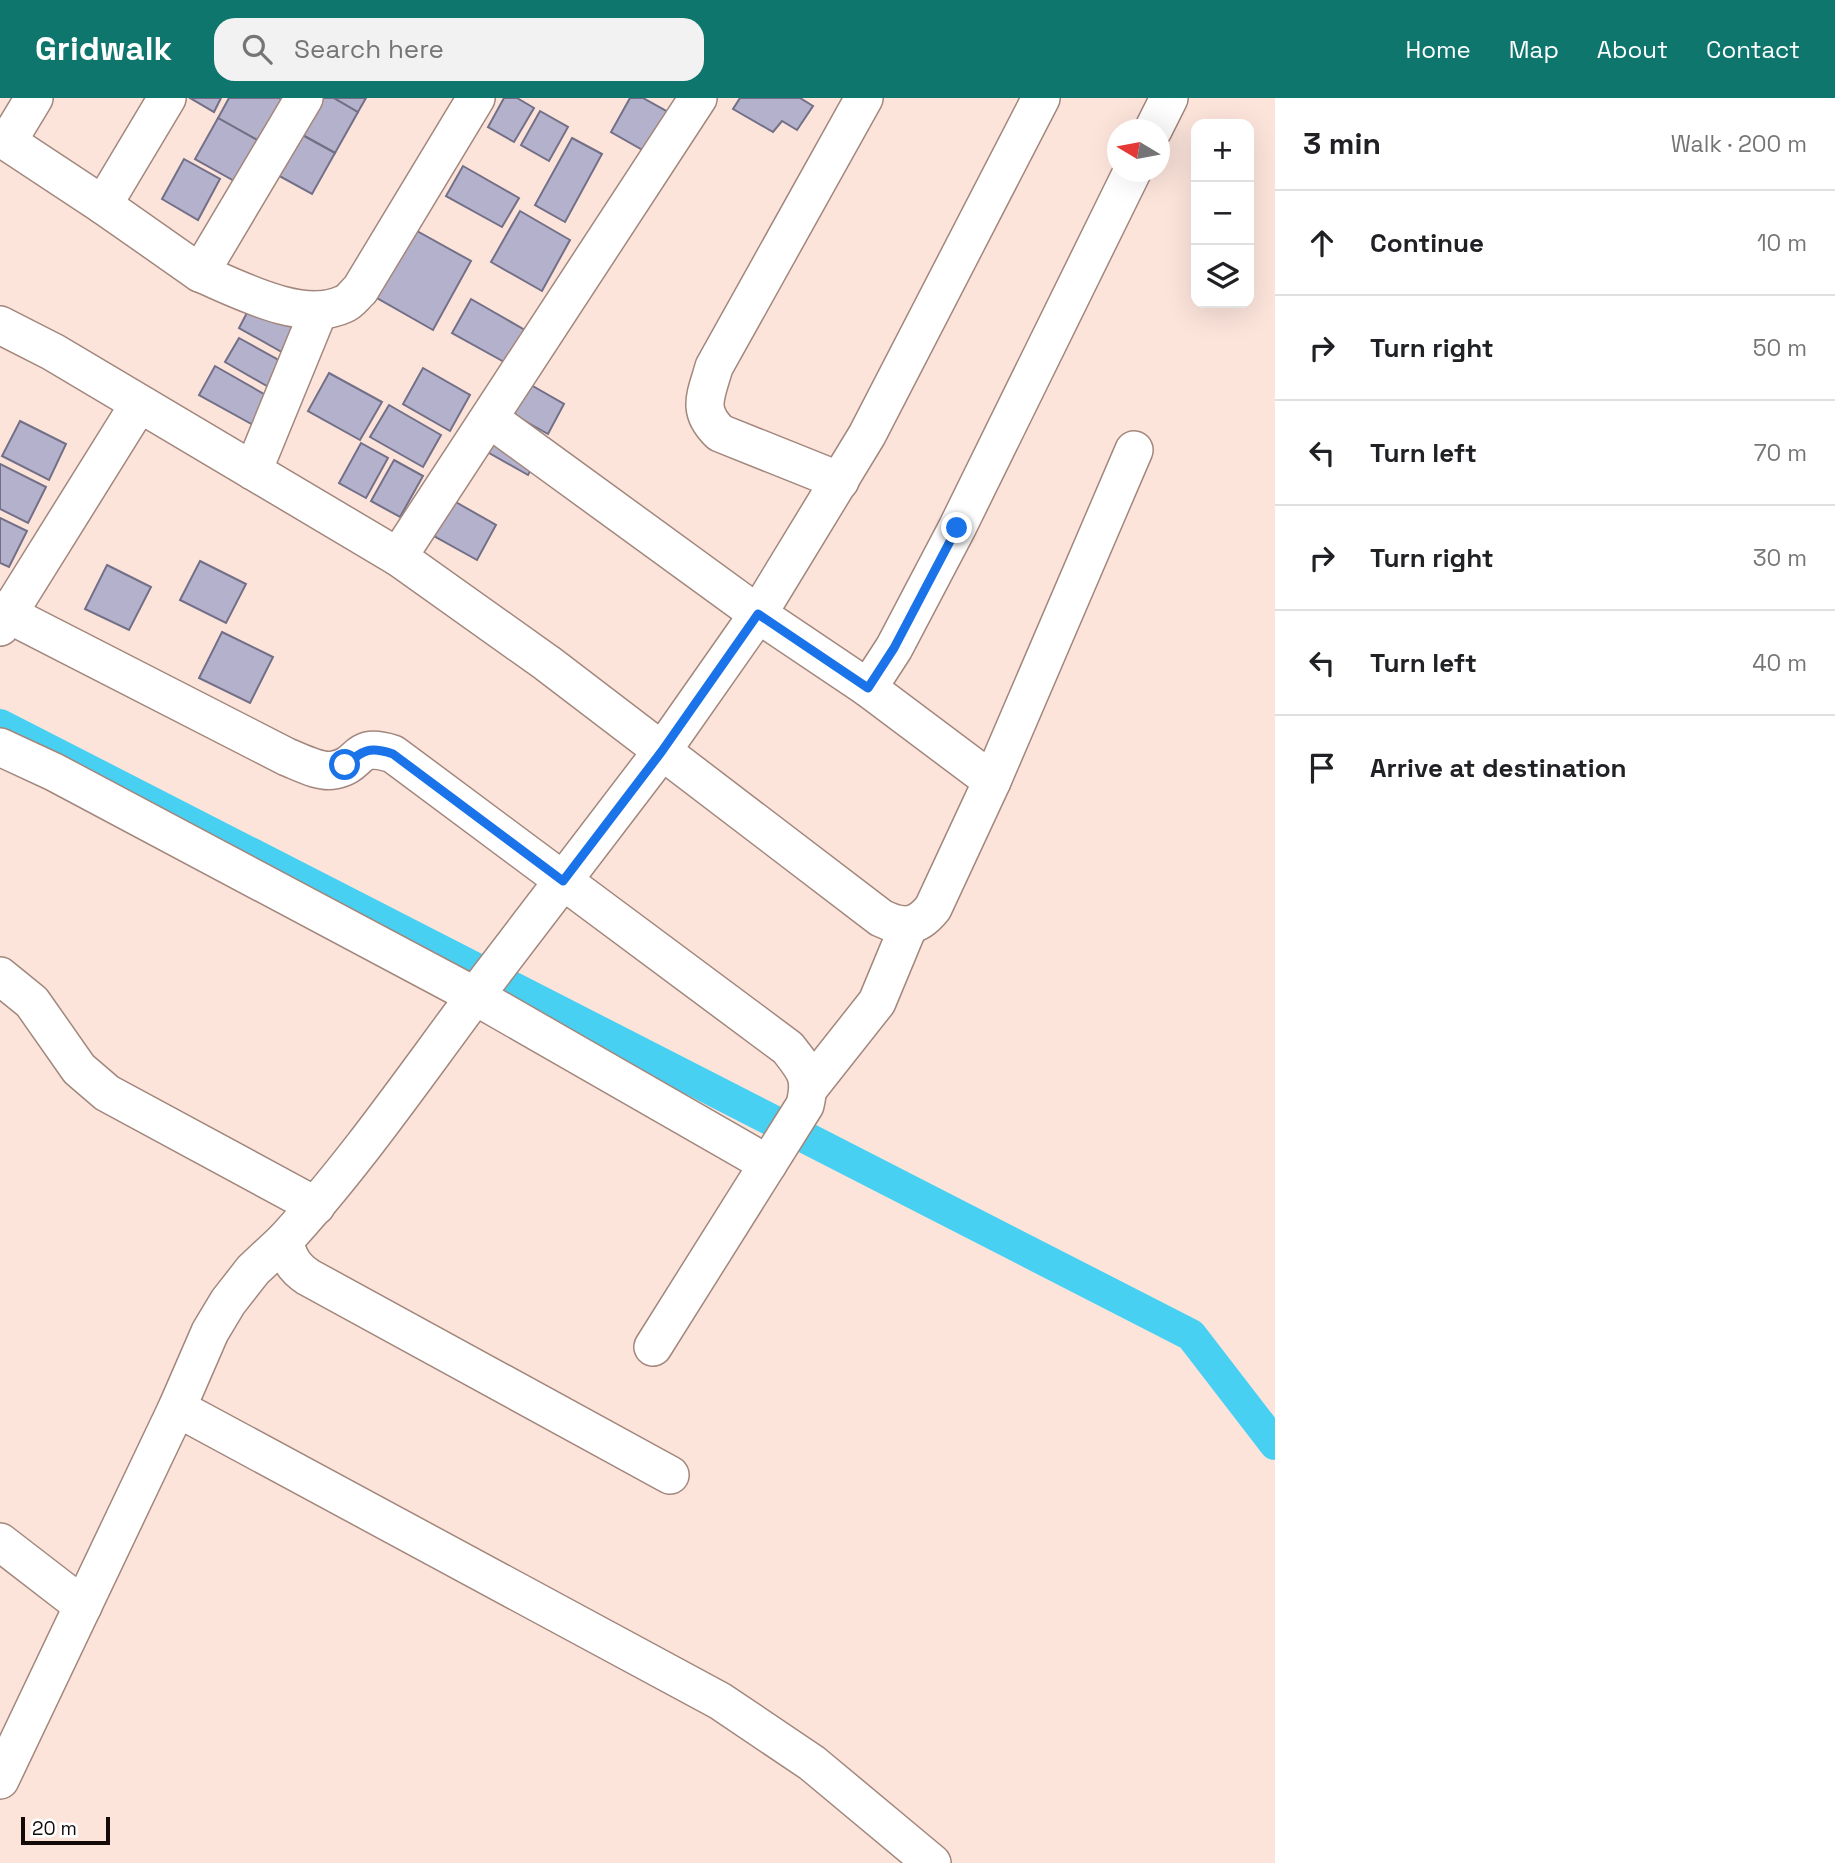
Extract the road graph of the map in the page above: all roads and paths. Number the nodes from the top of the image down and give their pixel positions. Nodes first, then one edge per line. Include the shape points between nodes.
1 (34, 98) edge
2 (167, 98) edge
3 (304, 98) edge
4 (476, 98) edge
5 (698, 98) edge
6 (864, 98) edge
7 (1041, 98) edge
8 (1169, 98) edge
9 (1158, 119) edge
10 (4, 139) edge
11 (1127, 182) edge
12 (103, 205) junction
13 (200, 273) junction
14 (318, 310) junction
15 (0, 325) edge
16 (139, 404) junction
17 (490, 419) junction
18 (1134, 450) dead end
19 (253, 471) junction
20 (840, 481) junction
21 (398, 557) junction
22 (758, 614) junction
23 (2, 617) edge
24 (868, 688) junction
25 (0, 747) edge
26 (662, 751) junction
27 (992, 781) junction
28 (563, 881) junction
29 (909, 925) junction
30 (0, 975) edge
31 (487, 980) junction
32 (807, 1097) junction
33 (774, 1153) junction
34 (316, 1206) junction
35 (284, 1241) junction
36 (653, 1347) dead end
37 (177, 1408) junction
38 (670, 1475) dead end
39 (0, 1542) edge
40 (83, 1606) junction
41 (0, 1780) edge
42 (932, 1863) edge

1 - 10 street
2 - 12 street
3 - 13 street
4 - 14 street via 360,290 345,304
5 - 17 street
6 - 20 street via 714,368 705,401 708,421 720,433
7 - 20 street
8 - 9 street
10 - 12 street
11 - 24 street via 957,528
12 - 13 street
13 - 14 street via 278,306
14 - 19 street
15 - 16 street
16 - 19 street
16 - 23 street
17 - 21 street
17 - 22 street
18 - 27 street
19 - 21 street
20 - 22 street
21 - 26 street
22 - 24 street
22 - 26 street
23 - 28 street via 314,767 333,771 364,750 393,754
24 - 27 street
25 - 31 street
26 - 28 street
26 - 29 street via 881,918
27 - 29 street via 933,908 923,920
28 - 31 street
28 - 32 street via 788,1048 804,1069
29 - 32 street via 877,1002
30 - 34 street via 32,1002 79,1069 107,1093
31 - 33 street
31 - 34 street
32 - 33 street
33 - 36 street
34 - 35 street
35 - 37 street via 228,1302
35 - 38 street via 295,1268 308,1277
37 - 40 street
37 - 42 street via 720,1701 812,1763
39 - 40 street
40 - 41 street

